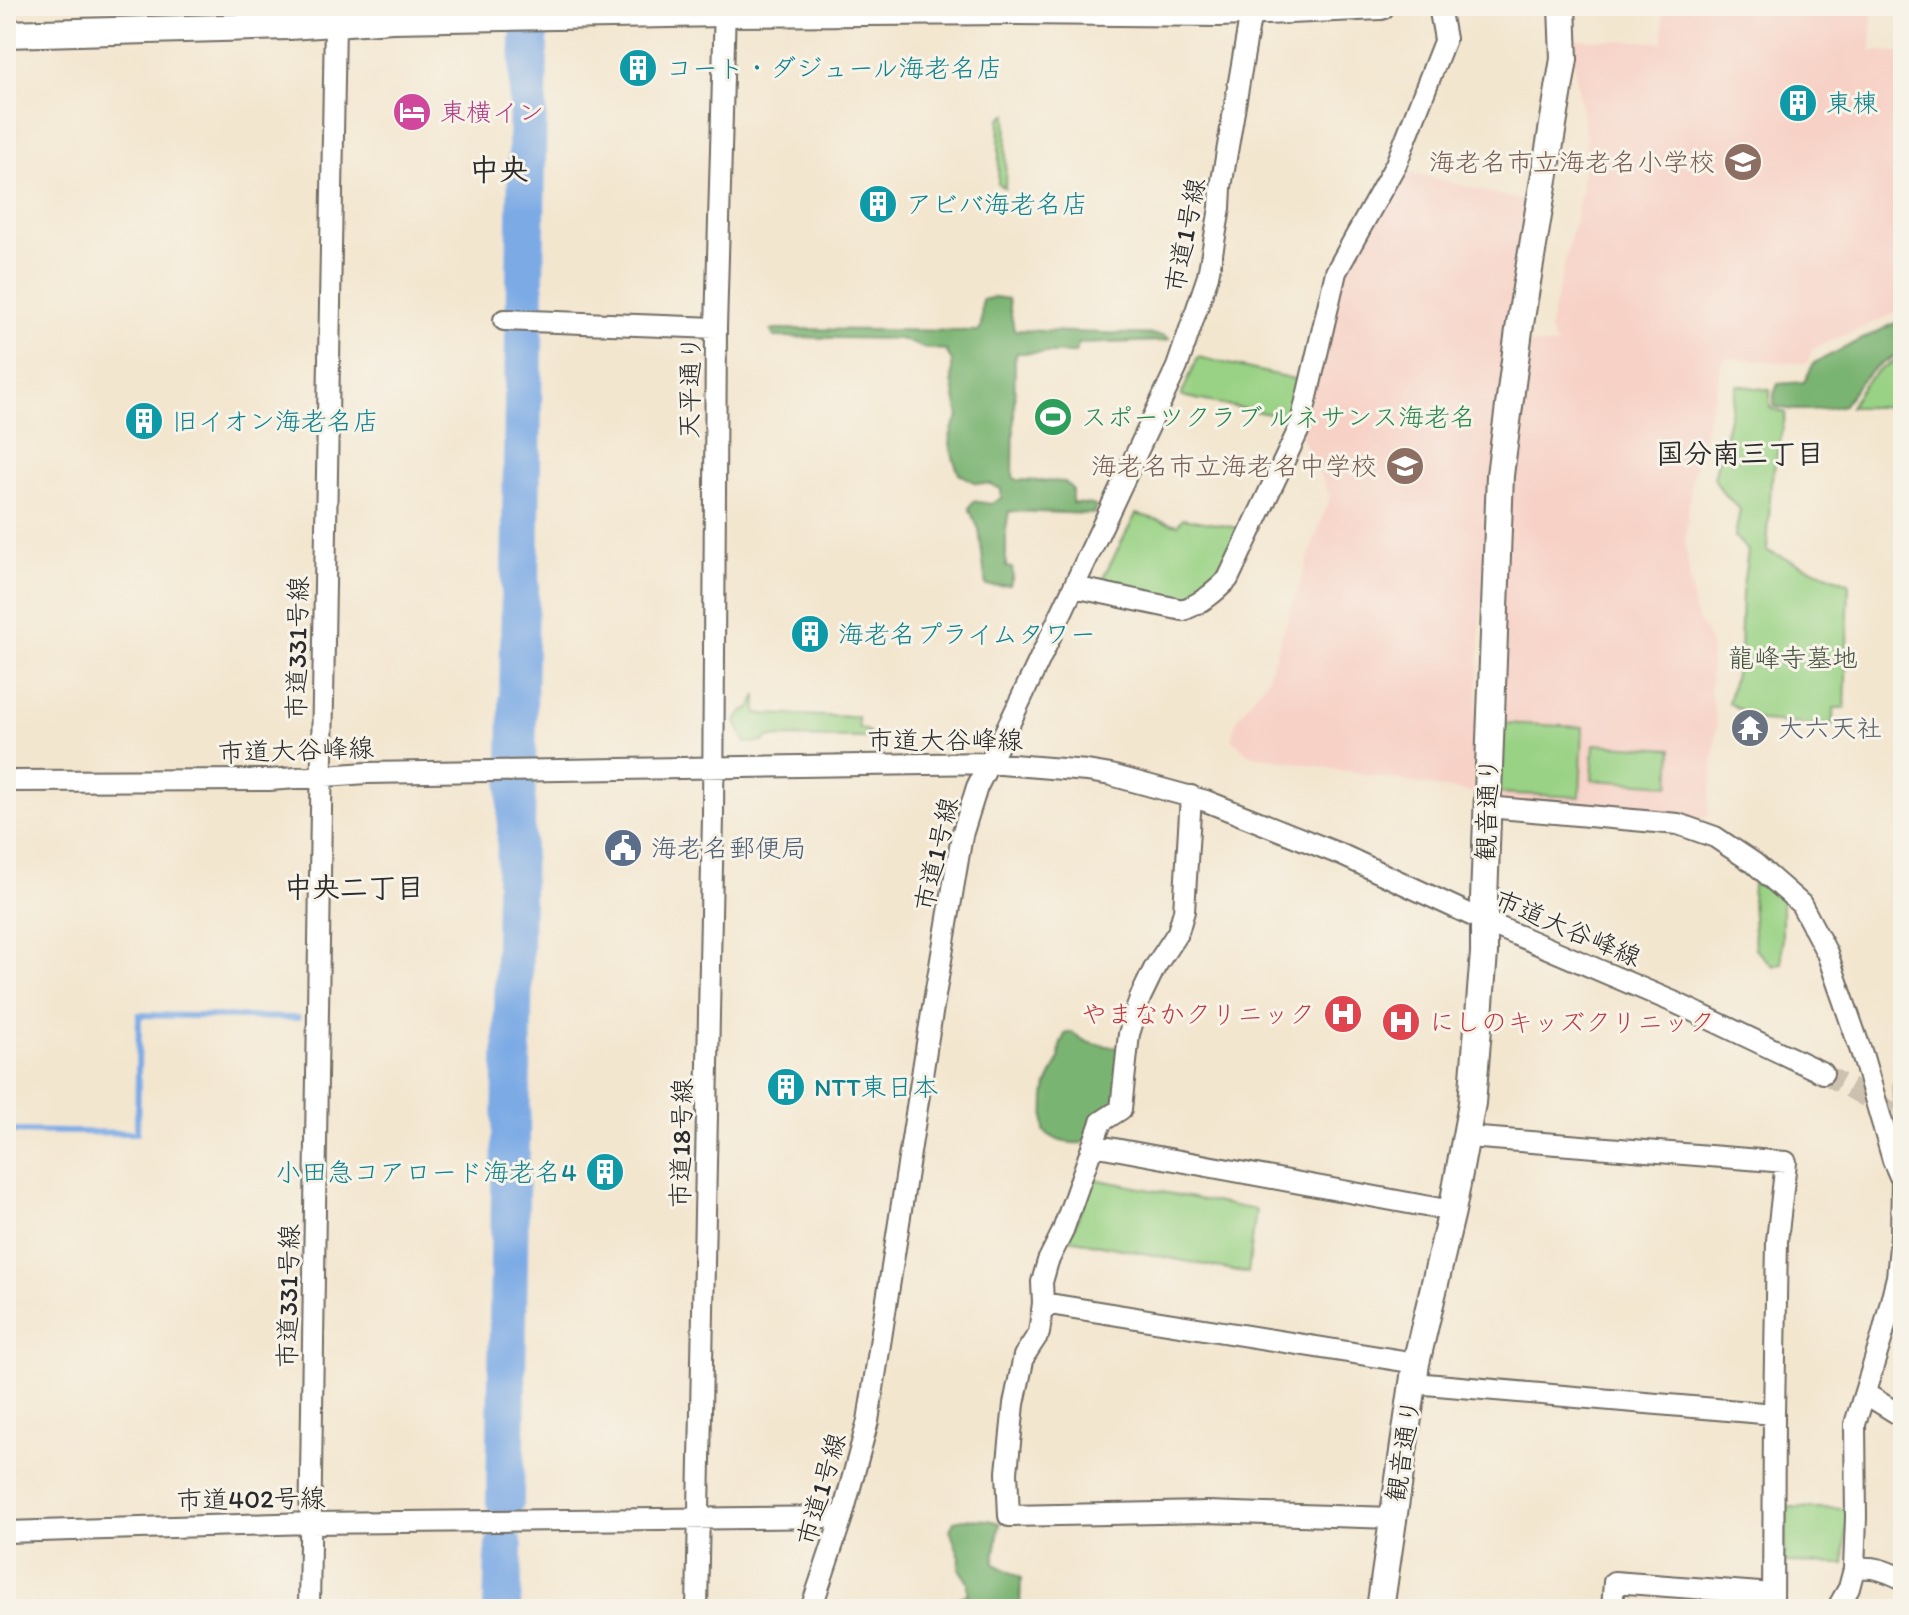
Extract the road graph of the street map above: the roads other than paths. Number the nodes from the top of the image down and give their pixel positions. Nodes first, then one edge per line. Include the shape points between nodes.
1 (1367, 6) edge
2 (1381, 6) edge
3 (1439, 6) edge
4 (1562, 6) edge
5 (1251, 9) edge
6 (724, 10) edge
7 (339, 17) edge
8 (6, 34) edge
9 (519, 321) dead end
10 (716, 328) junction
11 (1074, 587) junction
12 (989, 763) junction
13 (713, 768) junction
14 (322, 776) junction
15 (6, 781) edge
16 (1191, 796) junction
17 (1488, 807) junction
18 (1484, 921) junction
19 (1823, 1073) tunnel mouth
20 (1467, 1137) junction
21 (1093, 1145) junction
22 (1903, 1181) edge
23 (1452, 1211) junction
24 (1902, 1237) edge
25 (1043, 1303) junction
26 (1415, 1373) junction
27 (1866, 1394) junction
28 (1774, 1414) junction
29 (1903, 1417) edge
30 (842, 1517) junction
31 (1393, 1518) junction
32 (699, 1520) junction
33 (310, 1523) junction
34 (6, 1532) edge
35 (1854, 1569) junction
36 (1903, 1579) edge
37 (1773, 1602) edge
38 (309, 1609) edge
39 (697, 1609) edge
40 (811, 1609) edge
41 (1380, 1609) edge
42 (1612, 1609) edge
43 (1837, 1609) edge

1 - 2 main road
1 - 5 main road
3 - 11 street via 1445,39 1396,164 1336,272 1300,427 1228,579 1200,604 1183,610
4 - 17 main road, 観音通り via 1564,59 1500,475
5 - 6 main road
5 - 11 street, 市道1号線 via 1208,276 1177,367
6 - 7 main road
6 - 10 street, 天平通り
7 - 8 main road
7 - 14 street, 市道331号線
9 - 10 street
10 - 13 street, 天平通り
11 - 12 street, 市道1号線
12 - 13 street, 市道大谷峰線
12 - 16 street, 市道大谷峰線 via 1087,771
12 - 30 street, 市道1号線 via 962,835 868,1421
13 - 14 street, 市道大谷峰線
13 - 32 street, 市道18号線
14 - 15 street, 市道大谷峰線
14 - 33 street, 市道331号線
16 - 18 street, 市道大谷峰線 via 1342,855
16 - 21 street via 1184,911 1178,932 1140,998 1129,1034 1121,1109 1101,1122
17 - 18 main road, 観音通り
17 - 22 street via 1678,824 1715,837 1786,889 1801,904 1827,953
18 - 19 street, 市道大谷峰線
18 - 20 main road, 観音通り
20 - 23 main road, 観音通り
20 - 28 street via 1786,1162 1777,1241
21 - 23 street
21 - 25 street via 1048,1261
22 - 24 street
23 - 26 main road, 観音通り
24 - 27 street via 1897,1277
25 - 26 street
25 - 31 street via 1039,1333 1024,1356 1014,1404 1009,1516 1207,1512
26 - 28 street
26 - 31 main road, 観音通り
27 - 29 street
27 - 35 street via 1855,1424
28 - 37 street
30 - 32 street, 市道402号線
30 - 40 street, 市道1号線
31 - 41 main road, 観音通り
32 - 33 street, 市道402号線
32 - 39 street, 市道18号線
33 - 34 street, 市道402号線
33 - 38 street, 市道331号線
35 - 36 street via 1880,1569
35 - 43 street
37 - 42 street via 1614,1582

